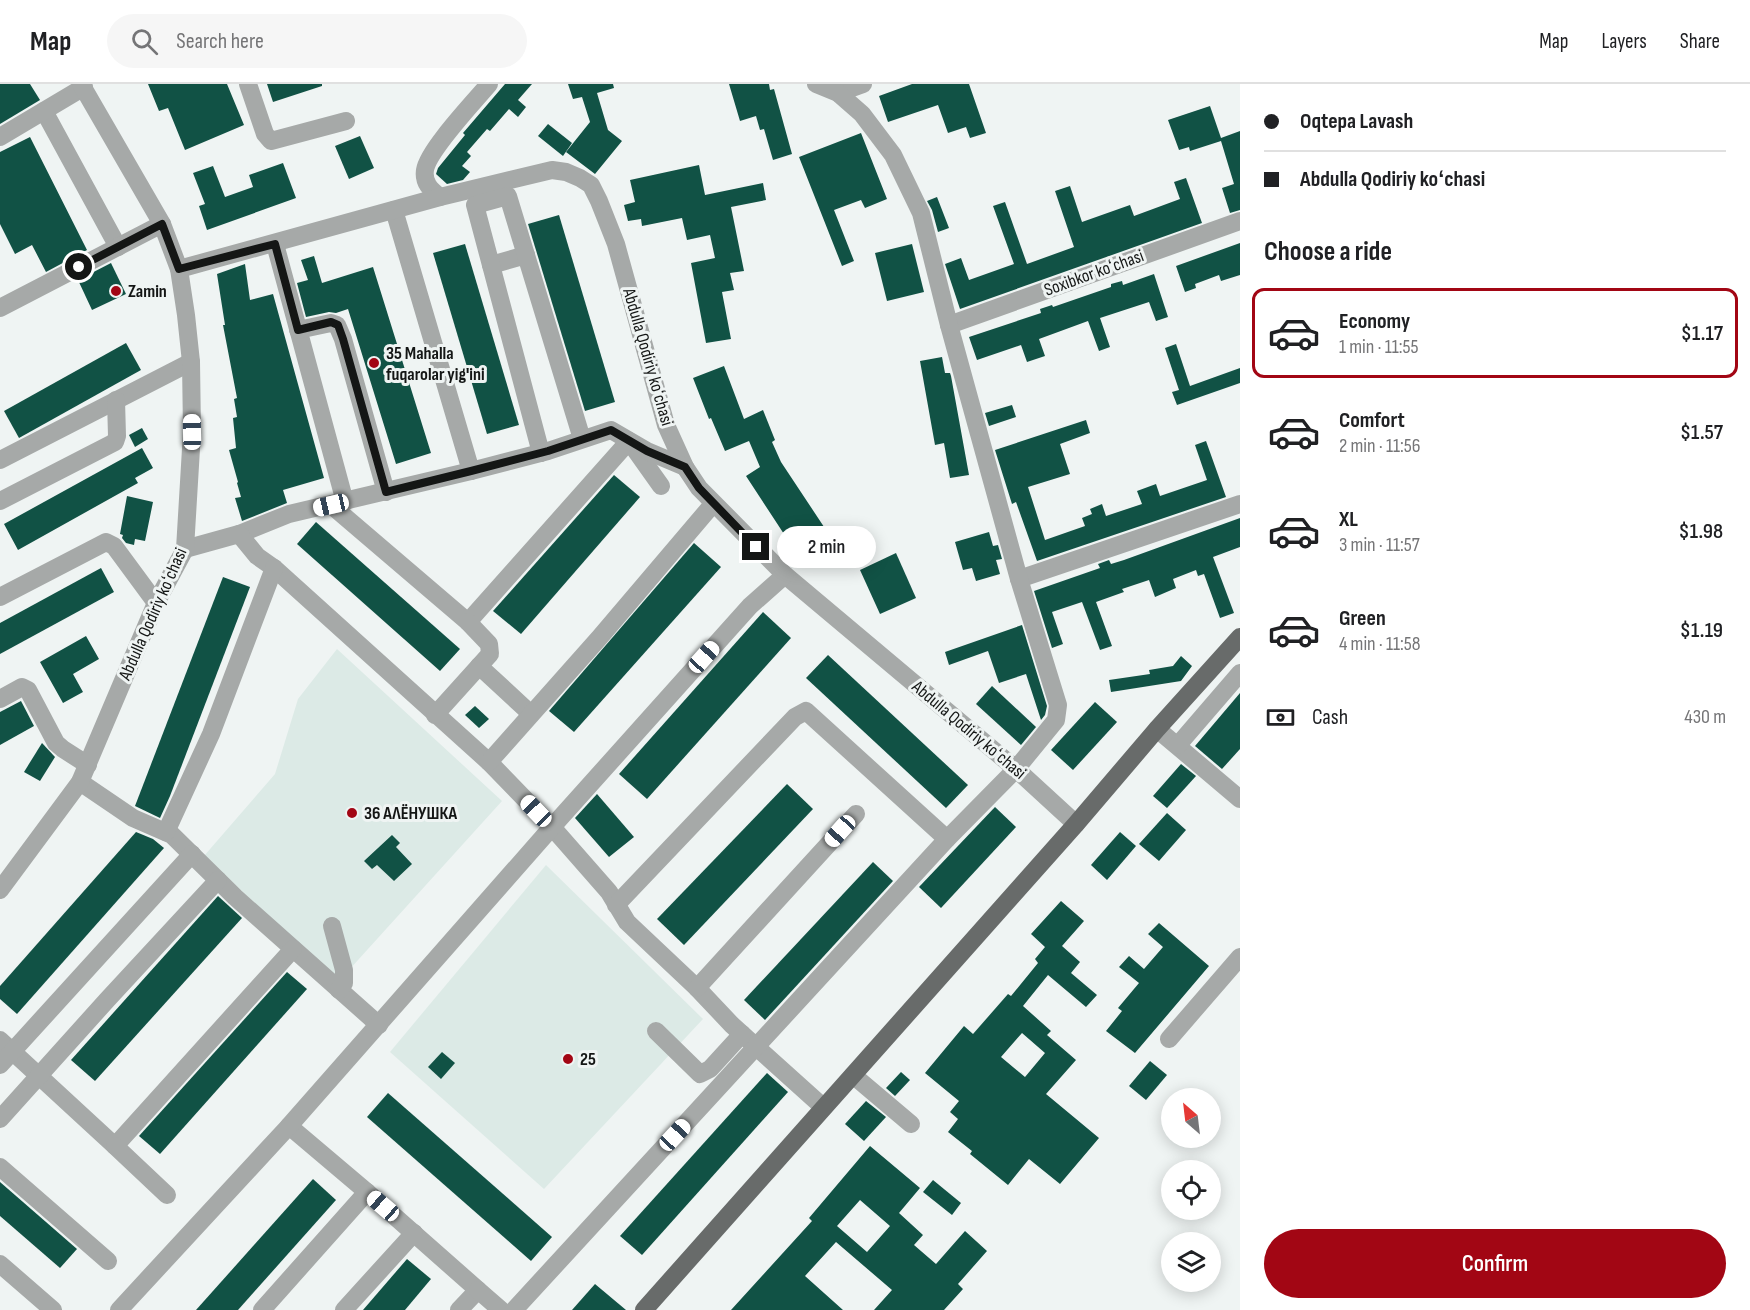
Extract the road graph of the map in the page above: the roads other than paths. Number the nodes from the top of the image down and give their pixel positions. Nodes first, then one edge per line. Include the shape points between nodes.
1 (248, 84) edge
2 (489, 84) edge
3 (816, 84) edge
4 (863, 84) edge
5 (83, 86) edge
6 (838, 93) junction
7 (44, 111) junction
8 (346, 121) dead end
9 (0, 137) edge
10 (489, 193) junction
11 (440, 197) junction
12 (394, 210) junction
13 (1240, 221) edge
14 (162, 224) junction
15 (275, 244) junction
16 (118, 247) junction
17 (526, 255) junction
18 (491, 266) junction
19 (179, 269) junction
20 (0, 308) edge
21 (949, 325) junction
22 (298, 330) junction
23 (191, 362) junction
24 (116, 400) junction
25 (582, 439) junction
26 (629, 441) junction
27 (541, 453) junction
28 (0, 460) edge
29 (685, 467) junction
30 (471, 471) junction
31 (661, 486) dead end
32 (386, 492) junction
33 (0, 501) edge
34 (338, 503) junction
35 (713, 504) junction
36 (1240, 504) edge
37 (239, 534) junction
38 (185, 549) junction
39 (274, 568) junction
40 (785, 575) junction
41 (1019, 579) junction
42 (0, 597) edge
43 (156, 603) junction
44 (468, 622) junction
45 (1240, 637) edge
46 (479, 666) junction
47 (1240, 673) edge
48 (0, 699) edge
49 (531, 714) junction
50 (435, 715) junction
51 (1157, 729) junction
52 (1178, 745) junction
53 (489, 762) junction
54 (88, 765) junction
55 (1016, 769) junction
56 (80, 782) junction
57 (1240, 799) edge
58 (856, 814) dead end
59 (1076, 824) junction
60 (552, 827) junction
61 (166, 832) junction
62 (946, 839) junction
63 (192, 854) junction
64 (218, 880) junction
65 (0, 890) edge
66 (616, 905) junction
67 (332, 926) dead end
68 (293, 949) junction
69 (1240, 957) edge
70 (697, 988) junction
71 (339, 990) junction
72 (379, 1025) junction
73 (656, 1031) dead end
74 (742, 1034) junction
75 (1169, 1039) dead end
76 (6, 1045) edge
77 (756, 1047) junction
78 (0, 1065) edge
79 (39, 1075) junction
80 (853, 1075) junction
81 (823, 1107) junction
82 (0, 1119) edge
83 (911, 1124) dead end
84 (289, 1126) junction
85 (115, 1146) junction
86 (0, 1167) edge
87 (367, 1192) junction
88 (167, 1195) dead end
89 (414, 1233) junction
90 (108, 1260) dead end
91 (0, 1264) edge
92 (478, 1290) junction
93 (53, 1310) edge
94 (120, 1310) edge
95 (262, 1310) edge
96 (344, 1310) edge
97 (459, 1310) edge
98 (501, 1310) edge
99 (514, 1310) edge
100 (644, 1310) edge

1 - 8 street via 270,141
2 - 11 street via 435,149 428,164 425,179
3 - 6 street
4 - 6 street
5 - 7 street
5 - 14 street, Abdulla Qodiriy koʻchasi
6 - 21 street via 862,114 892,155 921,213
7 - 9 street
7 - 16 street
10 - 11 street, Abdulla Qodiriy koʻchasi
10 - 17 street via 508,196
10 - 18 street via 475,205
10 - 29 street, Abdulla Qodiriy koʻchasi via 552,170 566,172 591,185 616,244 666,425
11 - 12 street, Abdulla Qodiriy koʻchasi
12 - 15 street, Abdulla Qodiriy koʻchasi
12 - 30 street
13 - 21 street, Soxibkor koʻchasi
14 - 16 street
14 - 19 street, Abdulla Qodiriy koʻchasi
15 - 19 street, Abdulla Qodiriy koʻchasi
15 - 22 street
16 - 20 street
17 - 18 street
17 - 25 street
18 - 27 street
19 - 23 street, Abdulla Qodiriy koʻchasi
21 - 41 street
22 - 32 street via 331,322 338,325
22 - 34 street
23 - 24 street
23 - 38 street, Abdulla Qodiriy koʻchasi via 192,432
24 - 28 street
24 - 33 street via 115,442
25 - 26 street via 611,430
25 - 27 street
26 - 29 street
26 - 31 street
26 - 44 street
27 - 30 street
29 - 35 street, Abdulla Qodiriy koʻchasi
30 - 32 street
32 - 34 street
34 - 37 street via 290,514
34 - 44 street
35 - 40 street, Abdulla Qodiriy koʻchasi
35 - 49 street
36 - 41 street
37 - 38 street
37 - 39 street via 257,556
38 - 43 street, Abdulla Qodiriy koʻchasi
39 - 50 street
39 - 61 street via 211,734
40 - 55 street, Abdulla Qodiriy koʻchasi
40 - 60 street via 750,606
41 - 55 street via 1058,705 1056,720
42 - 43 street via 106,542 114,546
43 - 54 street, Abdulla Qodiriy koʻchasi
44 - 46 street via 489,644 490,654
45 - 51 main road
46 - 49 street
46 - 50 street
47 - 52 street
48 - 54 street via 22,687 28,690 56,743
49 - 53 street
50 - 53 street
51 - 52 street
51 - 59 main road
52 - 57 street
53 - 60 street
54 - 56 street, Abdulla Qodiriy koʻchasi
55 - 59 street, Abdulla Qodiriy koʻchasi
55 - 62 street
56 - 61 street via 133,818
56 - 65 street, Abdulla Qodiriy koʻchasi
58 - 70 street
59 - 80 main road
60 - 66 street
60 - 72 street
61 - 63 street
62 - 66 street via 806,711 795,717
62 - 77 street
63 - 64 street
63 - 76 street
64 - 68 street
64 - 79 street
66 - 70 street via 627,922
67 - 71 street via 344,970 344,983
68 - 71 street
68 - 85 street
69 - 75 street
70 - 74 street
71 - 72 street
72 - 84 street
73 - 74 street via 700,1074 710,1069
74 - 77 street
76 - 78 street
76 - 79 street
77 - 81 street
77 - 99 street
79 - 82 street
79 - 85 street
80 - 81 main road
80 - 83 street
81 - 100 main road
84 - 87 street
84 - 94 street
85 - 88 street
86 - 90 street
87 - 89 street
87 - 95 street
89 - 92 street
89 - 96 street
91 - 93 street
92 - 97 street
92 - 98 street

